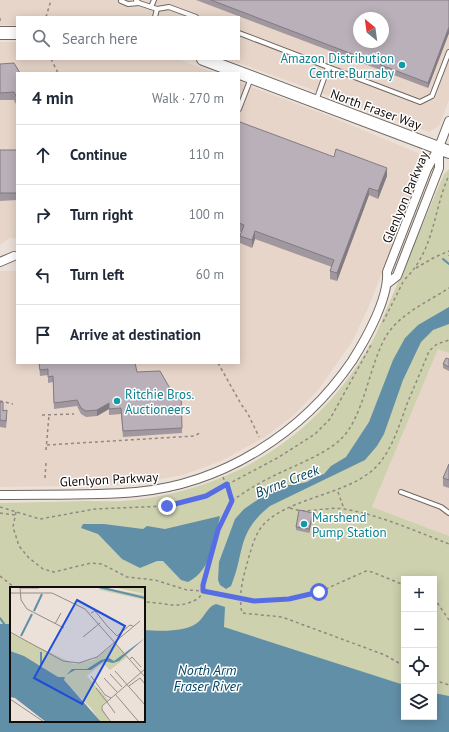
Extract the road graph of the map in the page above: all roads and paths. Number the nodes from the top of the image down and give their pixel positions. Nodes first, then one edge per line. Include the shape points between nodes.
1 (51, 0) edge
2 (154, 0) edge
3 (121, 1) dead end
4 (140, 2) edge
5 (151, 7) junction
6 (157, 9) junction
7 (46, 16) edge
8 (155, 16) edge
9 (193, 16) edge
10 (0, 18) edge
11 (0, 24) edge
12 (0, 33) edge
13 (16, 33) edge
14 (240, 33) edge
15 (449, 52) edge
16 (52, 60) edge
17 (206, 60) edge
18 (328, 67) junction
19 (58, 72) edge
20 (238, 72) edge
21 (240, 73) edge
22 (251, 77) junction
23 (316, 102) junction
24 (240, 106) edge
25 (449, 121) edge
26 (444, 149) edge
27 (449, 252) edge
28 (14, 256) dead end
29 (0, 262) edge
30 (416, 268) dead end
31 (449, 288) edge
32 (449, 340) edge
33 (219, 364) edge
34 (0, 401) edge
35 (13, 404) dead end
36 (74, 414) dead end
37 (42, 415) dead end
38 (49, 415) junction
39 (200, 433) dead end
40 (259, 437) dead end
41 (47, 445) junction
42 (46, 450) dead end
43 (46, 463) dead end
44 (45, 478) dead end
45 (337, 491) junction
46 (401, 492) dead end
47 (0, 495) edge
48 (232, 501) junction
49 (0, 507) edge
50 (290, 508) junction
51 (344, 509) junction
52 (16, 512) junction
53 (0, 513) edge
54 (449, 513) edge
55 (15, 515) junction
56 (449, 544) edge
57 (0, 576) edge
58 (401, 584) edge
59 (14, 587) edge
60 (203, 591) junction
61 (240, 600) junction
62 (145, 602) edge
63 (437, 602) edge
64 (449, 620) edge
65 (401, 664) edge
66 (437, 681) edge
67 (449, 685) edge

1 - 7 path
2 - 5 lane
3 - 4 lane via 128,4
4 - 5 lane
5 - 6 lane
6 - 8 lane
6 - 9 lane via 169,7
10 - 11 path
12 - 13 street
14 - 18 lane
15 - 18 lane via 432,96 420,102
16 - 19 path
17 - 20 street, North Fraser Way
18 - 23 lane
21 - 22 street, North Fraser Way
22 - 23 street, North Fraser Way
22 - 24 lane
23 - 26 street, North Fraser Way
25 - 26 street, Glenlyon Parkway
26 - 47 street, Glenlyon Parkway via 427,169 387,272 388,283 366,336 343,373 297,422 248,456 189,482 137,492
27 - 30 path
28 - 29 street
31 - 48 path via 409,313 389,333 380,348 357,413 340,440 308,460 253,486
32 - 45 path via 437,344 429,351 395,435 382,460 367,475
33 - 40 path
34 - 35 path
36 - 38 path
37 - 38 path
38 - 41 path
39 - 41 path via 194,436
41 - 42 path
43 - 44 path
45 - 50 path
45 - 51 path
46 - 54 lane via 441,507
48 - 52 path via 227,484 206,496 167,506 95,509 40,519
48 - 60 path via 218,530
49 - 52 path
50 - 51 path via 297,511 328,507
50 - 61 path via 275,515 260,529 244,574
51 - 56 path via 382,518
52 - 55 path
53 - 55 path
55 - 60 path via 13,527 19,546 42,569 54,572 91,563 102,564 127,577 155,580 187,590
57 - 59 path
58 - 61 path via 366,571 319,592 289,599
60 - 61 path
60 - 62 path via 199,598 182,606
61 - 65 path via 242,613 282,617 385,655
63 - 64 path
66 - 67 path

